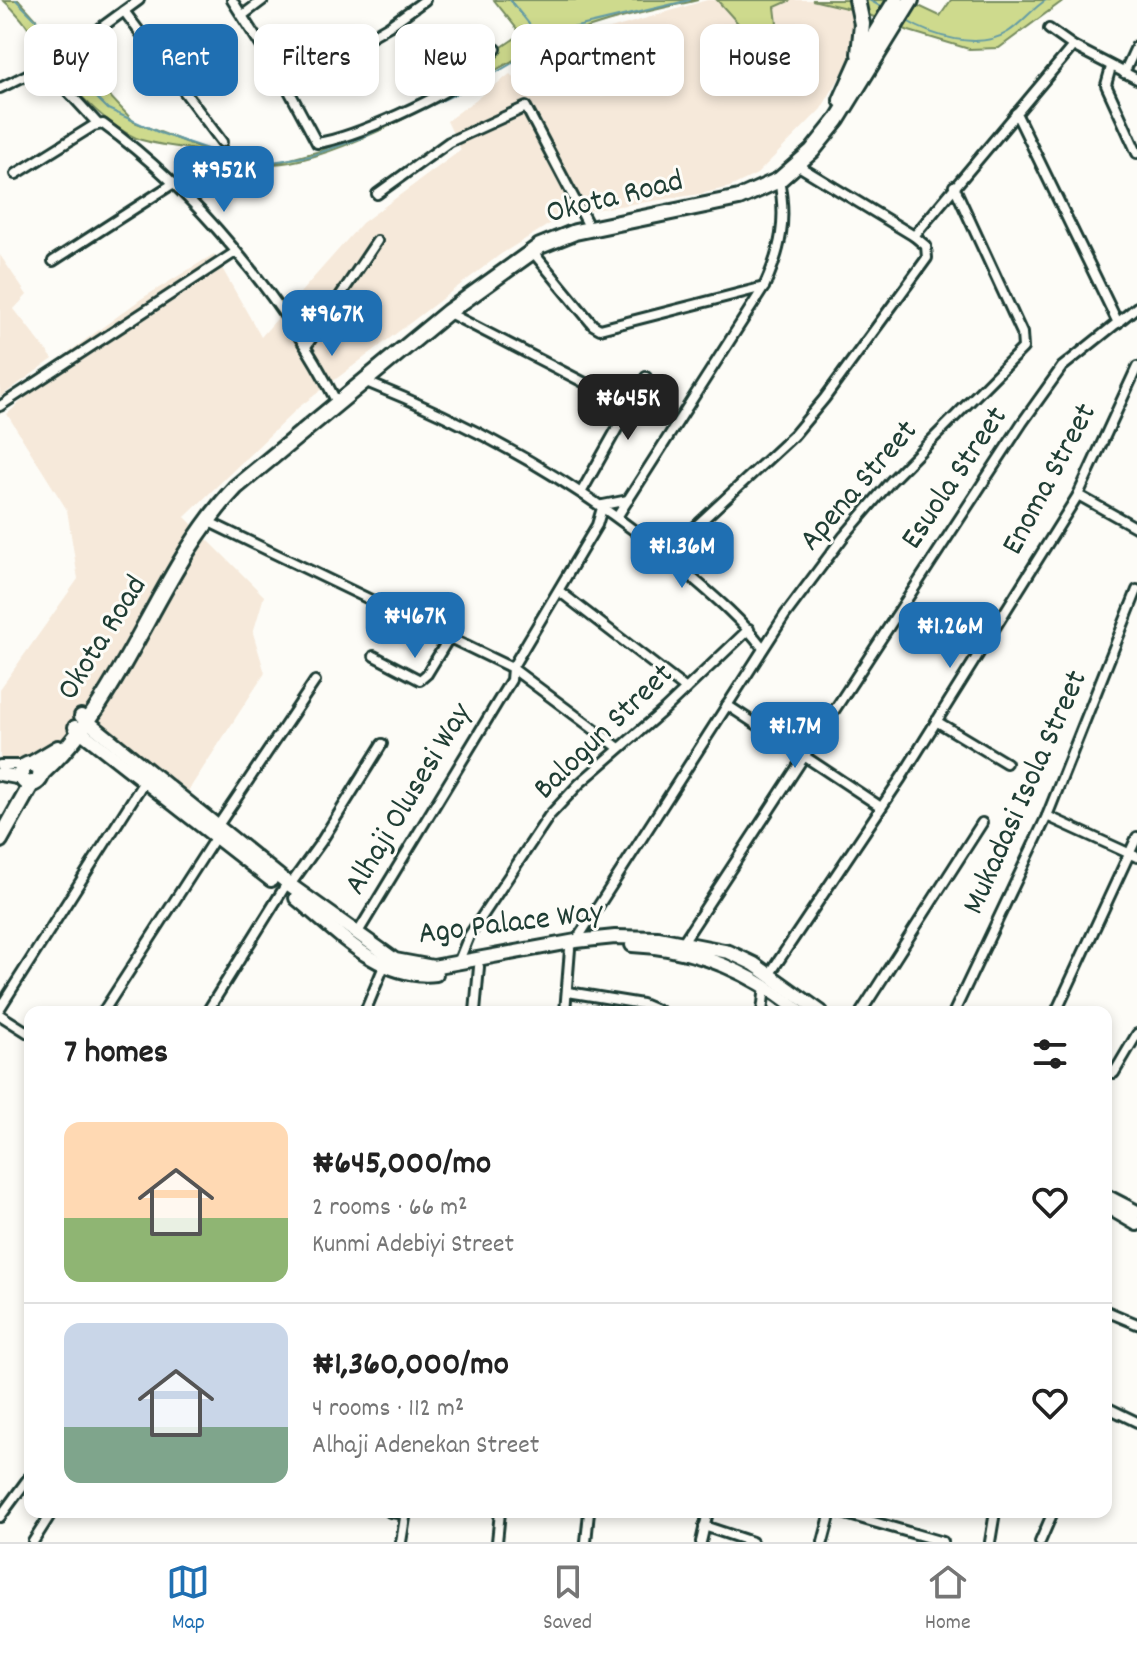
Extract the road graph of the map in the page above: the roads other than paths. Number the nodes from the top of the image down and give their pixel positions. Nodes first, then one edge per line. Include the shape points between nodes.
1 (139, 0) edge
2 (232, 0) edge
3 (263, 0) edge
4 (425, 0) edge
5 (857, 0) edge
6 (896, 0) edge
7 (911, 0) edge
8 (124, 11) junction
9 (243, 15) junction
10 (106, 24) edge
11 (1049, 29) dead end
12 (885, 31) junction
13 (379, 32) edge
14 (254, 33) edge
15 (1137, 45) edge
16 (1073, 46) junction
17 (496, 49) dead end
18 (858, 62) junction
19 (1111, 67) junction
20 (1124, 73) junction
21 (24, 76) edge
22 (1137, 79) edge
23 (0, 88) edge
24 (73, 96) edge
25 (292, 96) edge
26 (845, 102) junction
27 (1016, 113) junction
28 (103, 126) junction
29 (222, 142) dead end
30 (1137, 153) edge
31 (797, 165) junction
32 (16, 174) dead end
33 (779, 180) junction
34 (174, 183) junction
35 (954, 186) junction
36 (377, 194) dead end
37 (635, 216) junction
38 (586, 221) junction
39 (911, 234) junction
40 (377, 241) dead end
41 (531, 251) junction
42 (234, 253) junction
43 (53, 261) dead end
44 (764, 287) junction
45 (1137, 307) edge
46 (445, 311) junction
47 (1118, 323) junction
48 (307, 345) junction
49 (1137, 367) edge
50 (646, 377) dead end
51 (364, 381) junction
52 (589, 385) dead end
53 (334, 397) junction
54 (0, 406) edge
55 (582, 491) junction
56 (1078, 495) junction
57 (628, 500) junction
58 (603, 505) junction
59 (617, 517) junction
60 (207, 521) junction
61 (597, 525) junction
62 (1137, 528) edge
63 (666, 554) junction
64 (1137, 590) edge
65 (559, 591) junction
66 (749, 629) junction
67 (449, 638) junction
68 (763, 648) junction
69 (374, 656) dead end
70 (512, 668) junction
71 (315, 681) dead end
72 (686, 689) junction
73 (727, 705) junction
74 (936, 721) junction
75 (81, 724) junction
76 (382, 744) dead end
77 (619, 748) junction
78 (805, 757) junction
79 (1006, 763) dead end
80 (0, 765) edge
81 (0, 774) edge
82 (29, 774) junction
83 (145, 780) junction
84 (881, 807) junction
85 (1047, 816) junction
86 (982, 823) dead end
87 (0, 830) edge
88 (215, 833) junction
89 (1137, 837) edge
90 (0, 840) edge
91 (1134, 855) edge
92 (287, 887) junction
93 (357, 934) junction
94 (683, 942) junction
95 (573, 945) junction
96 (457, 964) junction
97 (384, 966) junction
98 (479, 967) junction
99 (767, 980) junction
100 (568, 992) junction
101 (107, 1006) edge
102 (211, 1006) edge
103 (367, 1006) edge
104 (476, 1006) edge
105 (566, 1006) edge
106 (647, 1006) edge
107 (763, 1006) edge
108 (794, 1006) edge
109 (811, 1006) edge
110 (865, 1006) edge
111 (957, 1006) edge
112 (1059, 1006) edge
113 (0, 1008) edge
114 (0, 1015) edge
115 (24, 1030) edge
116 (1137, 1034) edge
117 (1112, 1067) edge
118 (1112, 1199) edge
119 (1112, 1209) edge
120 (1137, 1212) edge
121 (1137, 1224) edge
122 (1112, 1314) edge
123 (1137, 1324) edge
124 (1112, 1410) edge
125 (1137, 1422) edge
126 (24, 1484) edge
127 (0, 1517) edge
128 (48, 1518) edge
129 (404, 1518) edge
130 (499, 1518) edge
131 (588, 1518) edge
132 (706, 1518) edge
133 (829, 1518) edge
134 (860, 1518) edge
135 (994, 1518) edge
136 (1050, 1518) edge
137 (704, 1526) junction
138 (33, 1542) edge
139 (401, 1542) edge
140 (497, 1542) edge
141 (586, 1542) edge
142 (701, 1542) edge
143 (752, 1542) edge
144 (823, 1542) edge
145 (943, 1542) edge
146 (990, 1542) edge
147 (1040, 1542) edge

1 - 8 street
2 - 9 street
3 - 9 street
4 - 13 street
5 - 18 main road
6 - 12 main road, Okota Road
7 - 12 main road, Okota Road
8 - 10 street
8 - 29 street
9 - 14 street
11 - 16 street
12 - 18 main road, Okota Road
12 - 26 main road, Okota Road
15 - 20 street
16 - 19 street
16 - 27 street
17 - 25 street via 475,72 423,102 320,143
18 - 26 main road, Okota Road
19 - 20 street
19 - 30 street via 1106,85
20 - 22 street
21 - 23 street
24 - 28 street
26 - 31 main road, Okota Road via 827,134
26 - 37 main road, Okota Road via 805,148 767,179
27 - 35 street
27 - 47 street
28 - 32 street
28 - 34 street
31 - 33 main road, Okota Road
31 - 39 street
33 - 37 main road, Okota Road via 739,198
33 - 44 street via 785,218
34 - 42 street
34 - 43 street
35 - 39 street
35 - 68 street, Apena Street via 1022,333 1023,348 880,493
36 - 38 street via 449,142 526,107
37 - 38 main road, Okota Road
37 - 41 main road, Okota Road via 559,237
38 - 46 main road, Okota Road via 526,244
39 - 63 street via 926,246 927,258 824,399 794,435
40 - 48 street
41 - 44 street via 600,329
41 - 46 main road, Okota Road
42 - 48 street
42 - 54 street
44 - 57 street
45 - 47 street, Esuola Street
46 - 51 main road, Okota Road
46 - 52 street
46 - 53 main road, Okota Road
47 - 78 street, Esuola Street via 1062,367
48 - 53 street
49 - 56 street, Enoma Street
50 - 55 street
51 - 55 street via 432,408
51 - 60 main road, Okota Road via 236,487
53 - 75 main road, Okota Road via 240,477 209,511
55 - 58 street
56 - 62 street
56 - 74 street, Enoma Street
57 - 58 street
57 - 59 street
58 - 59 street
58 - 61 street, Alhaji Olusesi Way
59 - 61 street
59 - 63 street
60 - 67 street
60 - 75 main road, Okota Road
61 - 65 street, Alhaji Olusesi Way
63 - 66 street
64 - 85 street, Mukadasi Isola Street
65 - 70 street, Alhaji Olusesi Way
65 - 72 street
66 - 68 street
66 - 72 street, Balogun Street
67 - 69 street via 424,679
67 - 70 street
68 - 73 street, Apena Street
70 - 77 street
70 - 93 street, Alhaji Olusesi Way via 511,680
71 - 88 street
72 - 77 street, Balogun Street
73 - 78 street
73 - 95 street, Apena Street
74 - 79 street
74 - 84 street, Enoma Street
75 - 82 main road, Okota Road
75 - 83 main road, Ago Palace Way
75 - 88 main road, Ago Palace Way
76 - 92 street
77 - 96 street, Balogun Street via 549,816 469,936
78 - 84 street
78 - 94 street, Esuola Street
80 - 82 street
81 - 82 main road
82 - 87 main road, Okota Road
82 - 90 main road via 21,808
83 - 88 main road, Ago Palace Way
83 - 113 street
84 - 99 street, Enoma Street
85 - 91 street
85 - 111 street, Mukadasi Isola Street
86 - 110 street
88 - 92 main road, Ago Palace Way
88 - 101 street
89 - 91 street
91 - 112 street
92 - 93 main road, Ago Palace Way
92 - 97 main road, Ago Palace Way
92 - 102 street
93 - 96 main road, Ago Palace Way via 401,962
94 - 95 main road, Ago Palace Way via 636,937
94 - 99 main road, Ago Palace Way via 729,952
95 - 96 main road, Ago Palace Way
95 - 98 main road, Ago Palace Way
95 - 99 main road, Ago Palace Way via 675,949
95 - 100 street
97 - 98 main road, Ago Palace Way via 416,976
97 - 103 street
98 - 104 street
99 - 107 street
99 - 108 main road, Ago Palace Way
99 - 109 main road, Ago Palace Way
100 - 105 street
100 - 106 street
114 - 115 street
116 - 117 street
118 - 120 main road
119 - 121 main road
122 - 123 street
124 - 125 street
126 - 127 street
128 - 138 street
129 - 139 street
130 - 140 street
131 - 141 street
132 - 137 street
133 - 144 street
134 - 145 street
135 - 146 street
136 - 147 street
137 - 142 street
137 - 143 street

